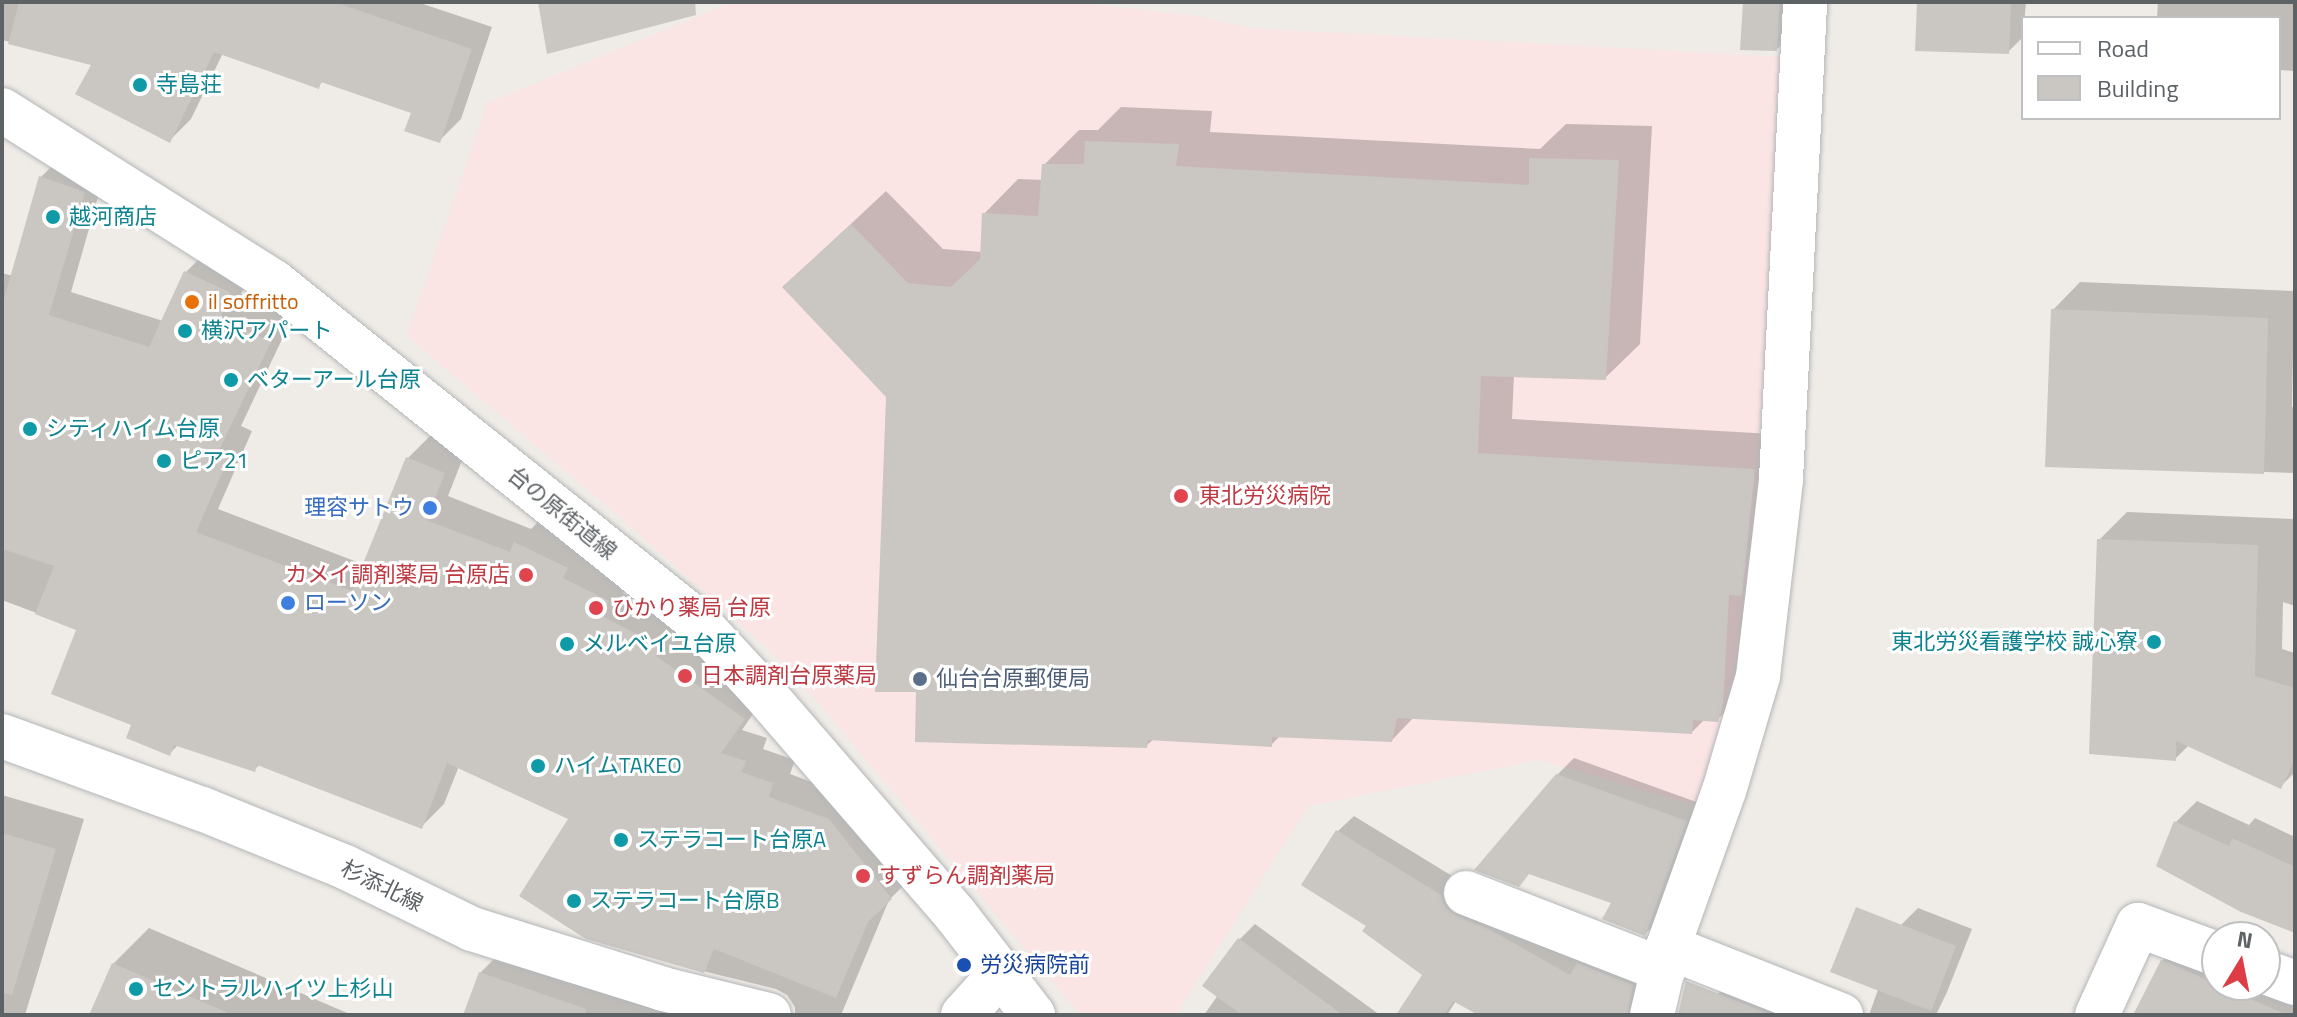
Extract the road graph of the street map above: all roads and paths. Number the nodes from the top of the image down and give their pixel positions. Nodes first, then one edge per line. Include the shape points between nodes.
1 (1805, 2) edge
2 (2, 110) edge
3 (2, 736) edge
4 (1466, 893) dead end
5 (2201, 948) edge
6 (1665, 959) junction
7 (1001, 973) junction
8 (769, 1015) edge
9 (963, 1015) edge
10 (1033, 1015) edge
11 (1652, 1015) edge
12 (1841, 1015) edge
13 (2097, 1015) edge

1 - 6 street via 1781,479 1758,676
2 - 7 street, 台の原街道線 via 274,282 697,621
3 - 8 street, 杉添北線 via 345,867 472,929 663,989
4 - 6 street
5 - 13 street via 2138,925
6 - 11 street
6 - 12 street
7 - 9 street
7 - 10 street, 台の原街道線

